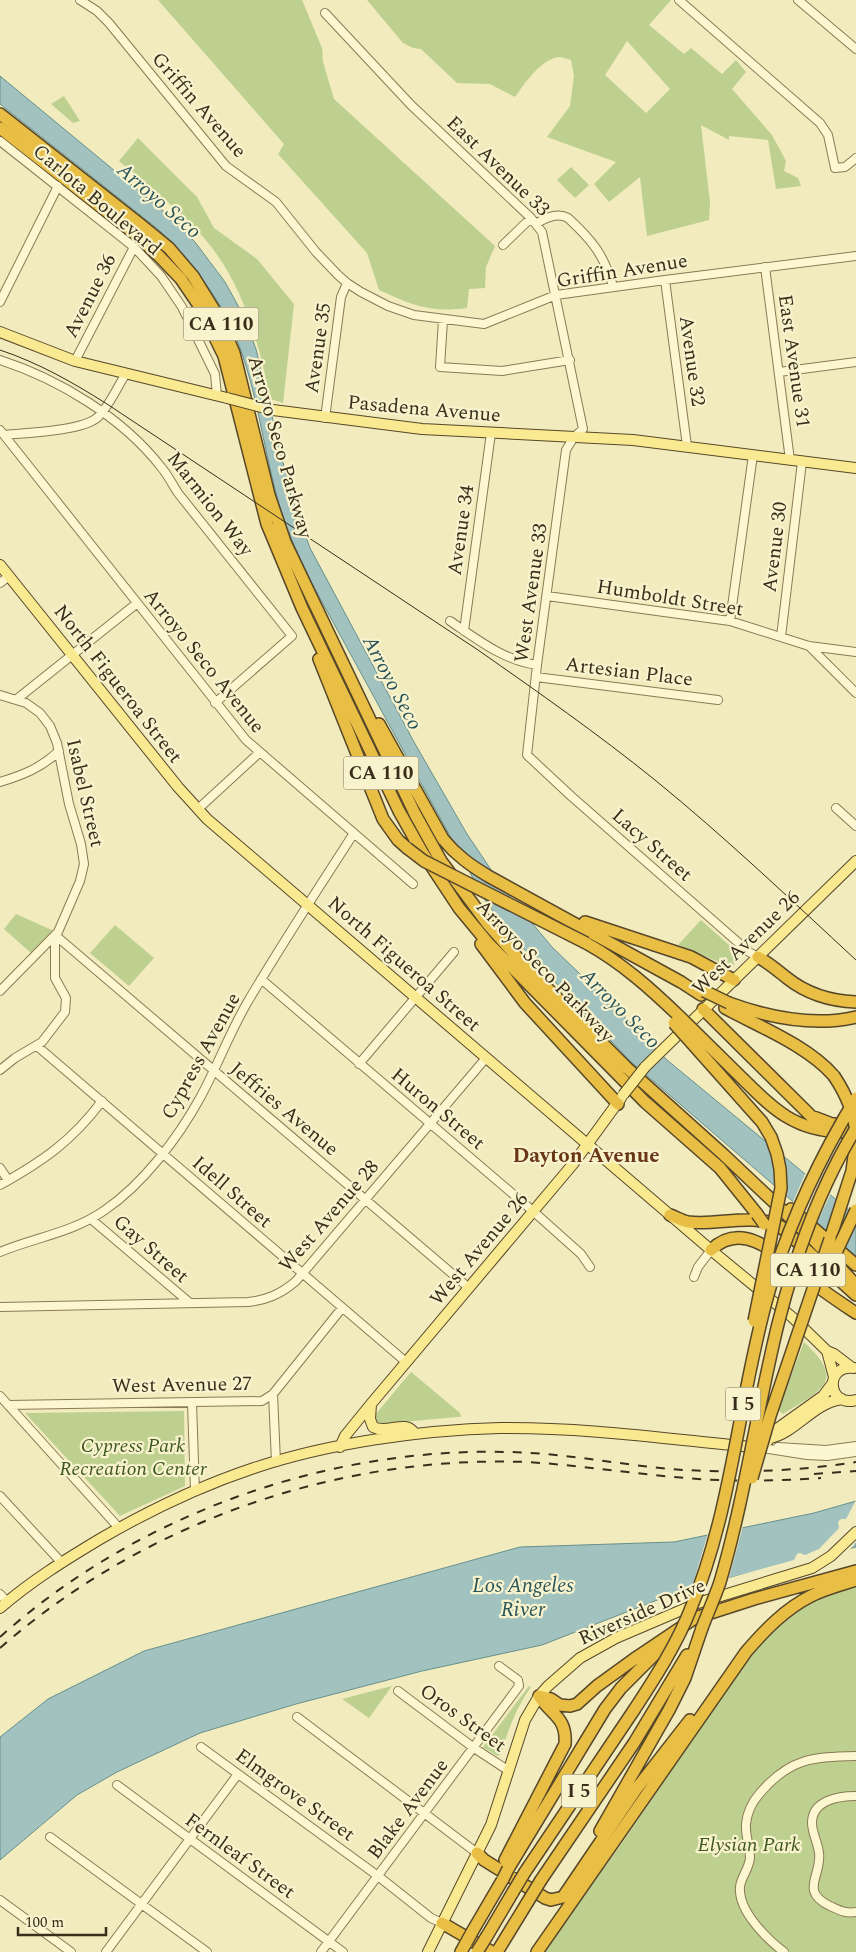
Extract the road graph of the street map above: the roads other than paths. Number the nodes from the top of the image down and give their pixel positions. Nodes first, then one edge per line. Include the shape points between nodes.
1 (80, 0) edge
2 (679, 0) edge
3 (798, 0) edge
4 (325, 13) dead end
5 (856, 49) edge
6 (0, 114) edge
7 (0, 128) edge
8 (0, 141) edge
9 (856, 158) edge
10 (58, 186) junction
11 (534, 221) junction
12 (504, 245) dead end
13 (134, 246) junction
14 (856, 256) edge
15 (765, 267) junction
16 (665, 280) junction
17 (347, 283) junction
18 (613, 286) junction
19 (556, 296) junction
20 (0, 302) edge
21 (443, 320) junction
22 (0, 332) edge
23 (0, 360) edge
24 (570, 360) junction
25 (75, 361) junction
26 (856, 362) edge
27 (780, 372) junction
28 (125, 375) junction
29 (222, 397) junction
30 (102, 412) junction
31 (325, 418) junction
32 (2, 433) edge
33 (491, 433) junction
34 (574, 437) junction
35 (686, 446) junction
36 (753, 455) junction
37 (790, 460) junction
38 (802, 462) junction
39 (856, 468) edge
40 (0, 564) edge
41 (9, 576) junction
42 (0, 583) edge
43 (547, 596) junction
44 (136, 604) junction
45 (319, 615) junction
46 (450, 621) dead end
47 (730, 621) junction
48 (464, 631) junction
49 (314, 633) junction
50 (780, 637) junction
51 (809, 646) junction
52 (856, 652) edge
53 (72, 655) junction
54 (537, 665) junction
55 (536, 677) junction
56 (856, 693) edge
57 (0, 695) edge
58 (17, 699) junction
59 (718, 700) dead end
60 (215, 702) junction
61 (59, 751) junction
62 (259, 753) junction
63 (527, 755) joint
64 (0, 782) edge
65 (836, 808) dead end
66 (198, 809) junction
67 (856, 826) edge
68 (354, 833) junction
69 (856, 861) edge
70 (413, 884) dead end
71 (308, 904) junction
72 (544, 907) junction
73 (459, 908) junction
74 (55, 935) junction
75 (454, 952) dead end
76 (758, 958) junction
77 (261, 980) junction
78 (734, 980) junction
79 (0, 992) edge
80 (416, 997) junction
81 (856, 1002) edge
82 (727, 1005) junction
83 (703, 1009) junction
84 (856, 1017) edge
85 (677, 1020) junction
86 (37, 1046) junction
87 (486, 1058) junction
88 (360, 1064) junction
89 (0, 1070) edge
90 (214, 1070) junction
91 (856, 1098) edge
92 (620, 1099) junction
93 (102, 1102) junction
94 (429, 1124) junction
95 (856, 1124) edge
96 (856, 1128) edge
97 (856, 1139) edge
98 (588, 1145) junction
99 (162, 1153) junction
100 (724, 1155) junction
101 (0, 1168) edge
102 (8, 1180) junction
103 (0, 1185) edge
104 (365, 1200) junction
105 (856, 1210) edge
106 (534, 1212) junction
107 (670, 1215) junction
108 (91, 1219) junction
109 (711, 1250) junction
110 (0, 1252) edge
111 (856, 1265) edge
112 (590, 1267) dead end
113 (302, 1274) junction
114 (694, 1276) dead end
115 (856, 1285) edge
116 (469, 1288) junction
117 (856, 1295) edge
118 (190, 1303) junction
119 (0, 1307) edge
120 (342, 1308) junction
121 (856, 1313) edge
122 (793, 1351) junction
123 (827, 1351) junction
124 (406, 1362) junction
125 (855, 1368) edge
126 (833, 1380) junction
127 (747, 1387) junction
128 (272, 1394) junction
129 (0, 1396) edge
130 (848, 1400) edge
131 (192, 1403) junction
132 (371, 1404) junction
133 (8, 1405) junction
134 (856, 1409) edge
135 (415, 1434) junction
136 (766, 1445) junction
137 (856, 1446) edge
138 (340, 1447) junction
139 (856, 1452) edge
140 (276, 1462) junction
141 (195, 1491) junction
142 (0, 1496) edge
143 (119, 1528) junction
144 (856, 1532) edge
145 (61, 1562) junction
146 (856, 1571) edge
147 (856, 1580) edge
148 (720, 1582) junction
149 (2, 1601) edge
150 (720, 1609) junction
151 (499, 1666) dead end
152 (679, 1678) junction
153 (722, 1685) junction
154 (398, 1691) dead end
155 (539, 1696) junction
156 (297, 1717) dead end
157 (201, 1747) dead end
158 (474, 1748) junction
159 (856, 1756) edge
160 (509, 1771) junction
161 (238, 1774) junction
162 (117, 1785) dead end
163 (856, 1796) edge
164 (426, 1814) junction
165 (50, 1836) dead end
166 (189, 1839) junction
167 (477, 1853) junction
168 (503, 1873) junction
169 (378, 1876) junction
170 (558, 1898) junction
171 (0, 1900) edge
172 (143, 1904) junction
173 (856, 1912) edge
174 (442, 1923) junction
175 (329, 1942) junction
176 (466, 1942) edge
177 (500, 1947) edge
178 (71, 1952) edge
179 (106, 1952) edge
180 (207, 1952) edge
181 (321, 1952) edge
182 (343, 1952) edge
183 (428, 1952) edge
184 (477, 1952) edge
185 (492, 1952) edge
186 (537, 1952) edge
187 (784, 1952) edge

1 - 17 street, Griffin Avenue via 106,20 226,166 276,202 316,252
2 - 9 street via 820,123 828,135 835,168 845,167
3 - 5 street
4 - 11 street, East Avenue 33 via 411,105
6 - 45 highway, Arroyo Seco Parkway / CA 110 via 168,248 207,299 234,353 269,495 285,542
7 - 49 highway, Arroyo Seco Parkway / CA 110 via 134,233 181,279 200,307 224,356 267,524
8 - 10 street, Carlota Boulevard
10 - 13 street, Carlota Boulevard
10 - 20 street
11 - 12 street
11 - 18 street via 546,217 568,218 596,246
11 - 19 street, East Avenue 33 via 542,232
13 - 25 street, Avenue 36
13 - 29 street, Carlota Boulevard via 161,276 182,307 215,374
14 - 15 street, Griffin Avenue
15 - 16 street, Griffin Avenue
15 - 27 street, East Avenue 31
16 - 18 street, Griffin Avenue
16 - 35 street, Avenue 32
17 - 21 street, Griffin Avenue via 397,309
17 - 31 street, Avenue 35 via 341,298
18 - 19 street, Griffin Avenue
19 - 21 street, Griffin Avenue via 487,324
19 - 24 street, East Avenue 33
21 - 24 street via 440,367 502,371
22 - 25 main road, Pasadena Avenue
23 - 30 street, Marmion Way via 58,385
24 - 34 street, East Avenue 33 via 583,429
25 - 28 main road, Pasadena Avenue
26 - 27 street
27 - 37 street, East Avenue 31
28 - 29 main road, Pasadena Avenue
28 - 30 street
29 - 31 main road, Pasadena Avenue, bridge
30 - 32 street via 92,422 81,425
30 - 60 street, Marmion Way via 162,468 178,493 292,636
31 - 33 main road, Pasadena Avenue via 422,430
32 - 44 street, Arroyo Seco Avenue
33 - 34 main road, Pasadena Avenue
33 - 48 street, Avenue 34
34 - 35 main road, Pasadena Avenue
34 - 43 street, West Avenue 33 via 566,450
35 - 36 main road, Pasadena Avenue
36 - 37 main road, Pasadena Avenue
36 - 47 street
37 - 38 main road, Pasadena Avenue
38 - 39 main road, Pasadena Avenue
38 - 50 street, Avenue 30
40 - 41 main road, North Figueroa Street
41 - 42 street
41 - 53 main road, North Figueroa Street
43 - 47 street, Humboldt Street
43 - 54 street, West Avenue 33
44 - 53 street
44 - 60 street, Arroyo Seco Avenue
45 - 72 highway via 443,839 468,864
45 - 100 highway, Arroyo Seco Parkway / CA 110 via 415,814 459,887 523,964 627,1068
46 - 48 street
47 - 50 street, Humboldt Street
48 - 54 street via 502,655
49 - 73 highway, Arroyo Seco Parkway / CA 110 via 399,811
49 - 85 highway, bridge via 318,656 376,805 391,831 424,861 614,959
50 - 51 street, Humboldt Street
51 - 52 street
51 - 56 street, Humboldt Street
53 - 58 street
53 - 66 main road, North Figueroa Street
54 - 55 street, West Avenue 33
55 - 59 street, Artesian Place
55 - 63 street, West Avenue 33
57 - 58 street, Isabel Street
58 - 61 street, Isabel Street via 46,719
60 - 62 street, Arroyo Seco Avenue
61 - 64 street via 33,770
61 - 74 street, Isabel Street via 84,864 80,881
62 - 66 street
62 - 68 street, Arroyo Seco Avenue
63 - 76 street, Lacy Street
65 - 67 street
66 - 71 main road, North Figueroa Street
68 - 70 street, Arroyo Seco Avenue
68 - 71 street, Cypress Avenue
69 - 76 main road, West Avenue 26
71 - 77 street, Cypress Avenue
71 - 80 main road, North Figueroa Street
72 - 78 highway via 691,957
72 - 82 highway
73 - 92 highway via 482,946 525,1003
73 - 121 highway, Arroyo Seco Parkway / CA 110, bridge via 488,943 645,1102 720,1168 789,1254
74 - 79 street, Isabel Street
74 - 86 street via 55,978 66,998 67,1008
74 - 90 street, Jeffries Avenue
75 - 80 street
76 - 78 main road, West Avenue 26
76 - 81 highway via 815,995
77 - 88 street, Huron Street
77 - 90 street, Cypress Avenue
78 - 83 main road, West Avenue 26
80 - 87 main road, North Figueroa Street
80 - 88 street
82 - 84 highway via 803,1021 827,1022
82 - 97 highway, bridge via 825,1066 847,1098
83 - 92 main road, West Avenue 26, bridge via 666,1045
83 - 95 highway via 811,1116 832,1124
85 - 96 highway, bridge via 793,1122 829,1131
85 - 127 highway, bridge via 762,1122 774,1146 780,1169 781,1195 752,1332
86 - 89 street
86 - 93 street, Idell Street
87 - 94 street, West Avenue 28
87 - 98 main road, North Figueroa Street
88 - 94 street, Huron Street
90 - 99 street, Cypress Avenue via 192,1112
90 - 104 street, Jeffries Avenue
91 - 127 highway, I 5, bridge via 817,1166 786,1240 762,1319
92 - 98 main road, West Avenue 26
93 - 99 street, Idell Street
93 - 102 street via 57,1150
94 - 104 street, West Avenue 28
94 - 106 street, Huron Street
96 - 148 highway, I 5, bridge via 815,1212 791,1277
97 - 122 highway, bridge via 849,1182
98 - 106 main road, West Avenue 26
98 - 107 main road, North Figueroa Street
99 - 108 street, Cypress Avenue via 130,1190
99 - 113 street, Idell Street
100 - 111 highway via 752,1175
100 - 115 highway, Arroyo Seco Parkway / CA 110 via 816,1242
101 - 102 street
102 - 103 street
104 - 113 street, West Avenue 28
104 - 116 street, Jeffries Avenue
105 - 122 highway, bridge
106 - 112 street, Huron Street via 581,1254
106 - 116 main road, West Avenue 26
107 - 109 main road, North Figueroa Street
107 - 117 highway via 689,1222 772,1222
108 - 110 street, Cypress Avenue via 60,1233
108 - 118 street, Gay Street
109 - 114 street
109 - 121 highway via 728,1240 761,1243
109 - 123 main road, North Figueroa Street via 792,1317
113 - 118 street, West Avenue 28 via 288,1288 263,1300
113 - 120 street, Idell Street
116 - 124 main road, West Avenue 26
118 - 119 street, West Avenue 28
120 - 124 street, Idell Street
120 - 128 street, West Avenue 27
122 - 148 highway, bridge via 761,1444 736,1545
123 - 125 main road, North Figueroa Street
123 - 126 main road
124 - 132 main road, West Avenue 26
125 - 126 main road via 841,1369
126 - 130 main road via 835,1393
126 - 136 main road via 823,1396 774,1431
127 - 184 highway, I 5, bridge via 716,1528 691,1608 655,1678 525,1872
128 - 131 street, West Avenue 27 via 262,1401
128 - 140 street
129 - 133 street
130 - 134 main road
130 - 136 main road via 824,1404
131 - 133 street, West Avenue 27
131 - 141 street
132 - 135 main road via 373,1427 406,1426
132 - 138 main road, West Avenue 26
133 - 143 street
135 - 136 main road via 502,1428
135 - 138 main road
136 - 137 street via 826,1450
136 - 139 street via 784,1453 817,1456
138 - 140 main road
140 - 141 main road
141 - 143 main road
142 - 145 street
143 - 145 main road
144 - 155 main road, Riverside Drive via 822,1563 698,1603 616,1638 569,1666
145 - 149 main road
146 - 150 highway
147 - 153 highway via 813,1595 788,1610 759,1637
148 - 152 highway, I 5, bridge
150 - 155 highway via 669,1634 601,1682 577,1704 566,1707
150 - 168 highway via 693,1622 667,1642 621,1688
151 - 158 street, Blake Avenue via 520,1684
152 - 170 highway via 656,1735
152 - 177 highway, I 5, bridge via 541,1880
153 - 170 highway via 652,1768 568,1891
153 - 186 highway
154 - 158 street, Oros Street
155 - 160 main road, Riverside Drive via 520,1732
155 - 168 highway via 545,1707 561,1720 565,1744
156 - 164 street
157 - 161 street, Elmgrove Street
158 - 160 street, Oros Street
158 - 164 street, Blake Avenue
159 - 187 street via 812,1759 784,1770 758,1796 748,1814 746,1829 750,1858 740,1893 753,1922
160 - 167 main road, Riverside Drive
161 - 166 street
161 - 169 street, Elmgrove Street
162 - 166 street, Fernleaf Street
163 - 173 street via 832,1798 820,1804 812,1816 812,1824 820,1854 813,1888 816,1896 843,1912
164 - 167 street
164 - 169 street, Blake Avenue
165 - 172 street
166 - 172 street
166 - 175 street, Fernleaf Street
167 - 170 highway via 545,1898
167 - 174 main road, Riverside Drive
168 - 176 highway
169 - 174 street, Elmgrove Street
169 - 175 street, Blake Avenue
171 - 178 street
172 - 179 street
172 - 180 street
174 - 183 main road, Riverside Drive
174 - 185 highway
175 - 181 street, Blake Avenue
175 - 182 street, Fernleaf Street

